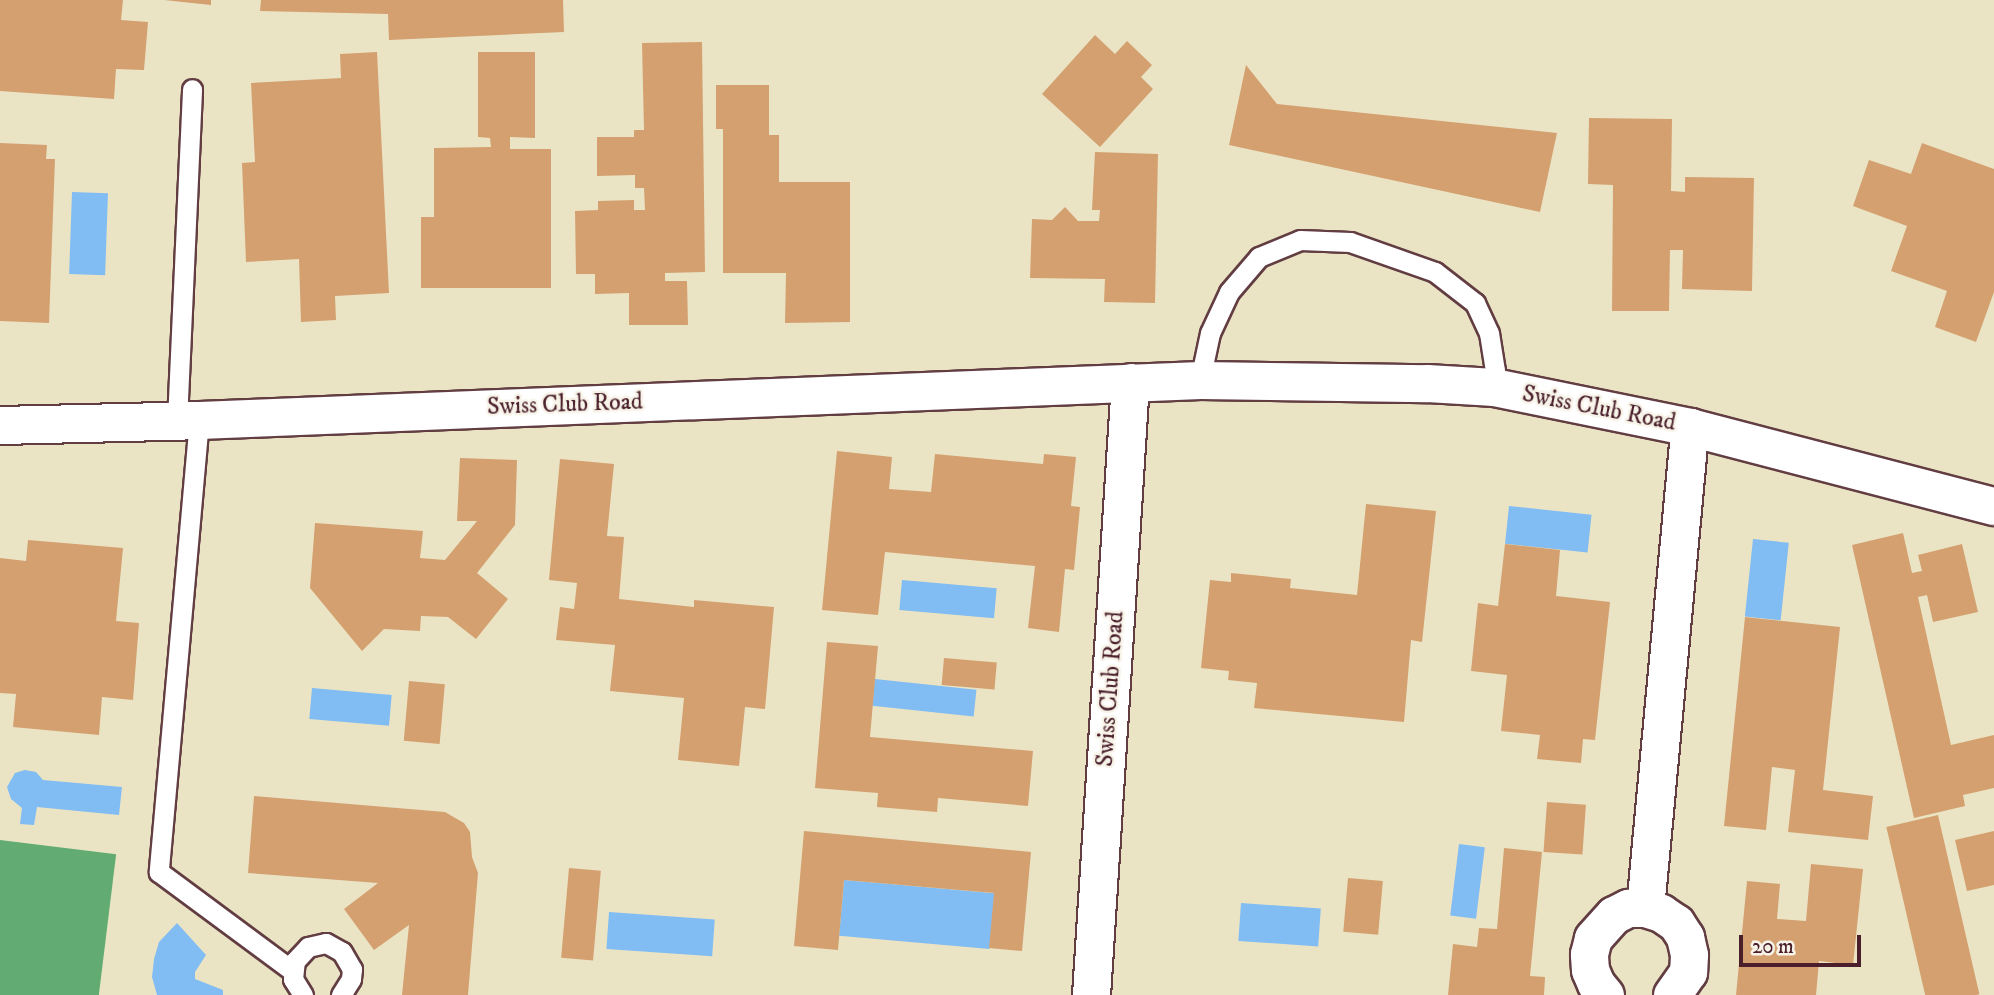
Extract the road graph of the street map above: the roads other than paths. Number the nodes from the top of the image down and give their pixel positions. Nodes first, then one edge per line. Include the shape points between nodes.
1 (191, 89) dead end
2 (1200, 380) junction
3 (1130, 382) junction
4 (1493, 387) junction
5 (188, 421) junction
6 (0, 425) edge
7 (1690, 427) junction
8 (1994, 506) edge
9 (1645, 908) junction
10 (293, 971) junction
11 (303, 995) edge
12 (341, 995) edge
13 (1091, 995) edge
14 (1605, 995) edge
15 (1672, 995) edge

1 - 5 lane
2 - 3 street, Swiss Club Road
2 - 4 street, Swiss Club Road
2 - 4 lane via 1209,333 1230,292 1259,257 1300,240 1350,242 1435,272 1475,303 1489,333
3 - 5 street, Swiss Club Road
3 - 13 street, Swiss Club Road
4 - 7 street, Swiss Club Road
5 - 6 street, Swiss Club Road
5 - 10 lane via 159,872
7 - 8 street, Swiss Club Road
7 - 9 street, Swiss Club Road
9 - 14 street via 1628,908 1614,915 1593,938 1590,970
9 - 15 street via 1675,923 1685,937 1688,972
10 - 11 lane
10 - 12 lane via 295,961 308,947 334,946 352,969

